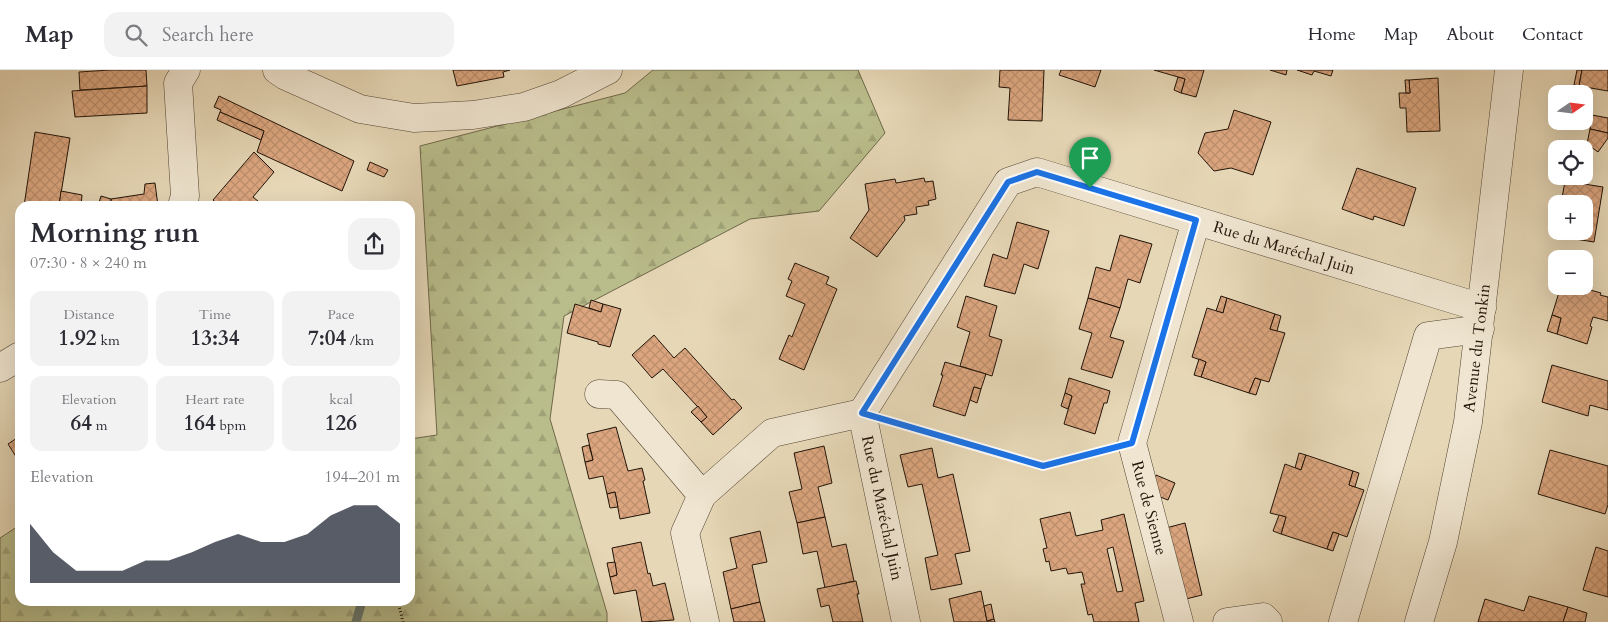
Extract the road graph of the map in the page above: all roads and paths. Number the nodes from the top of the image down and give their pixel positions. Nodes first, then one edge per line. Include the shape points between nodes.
1 (186, 70) edge
2 (277, 70) edge
3 (608, 70) edge
4 (1509, 70) edge
5 (186, 201) edge
6 (1196, 220) junction
7 (1481, 318) junction
8 (15, 359) edge
9 (0, 368) edge
10 (599, 394) dead end
11 (862, 413) junction
12 (1132, 443) junction
13 (702, 495) junction
14 (399, 606) edge
15 (403, 622) edge
16 (705, 622) edge
17 (906, 622) edge
18 (1179, 622) edge
19 (1227, 622) edge
20 (1268, 622) edge
21 (1343, 622) edge
22 (1419, 622) edge

1 - 5 street via 178,83
2 - 3 street via 360,109 414,118 472,115 524,107 561,94
4 - 7 street, Avenue du Tonkin
6 - 7 street, Rue du Maréchal Juin
6 - 11 street, Rue du Maréchal Juin via 1037,172 1008,182
6 - 12 street, Rue de Sienne
7 - 21 street via 1428,336
7 - 22 street, Avenue du Tonkin via 1468,422 1445,533
8 - 9 street
10 - 13 street via 617,395
11 - 12 path via 1043,466
11 - 13 street via 772,433
11 - 17 street, Rue du Maréchal Juin
12 - 18 street, Rue de Sienne
13 - 16 street via 685,533
14 - 15 path
19 - 20 street via 1263,617

